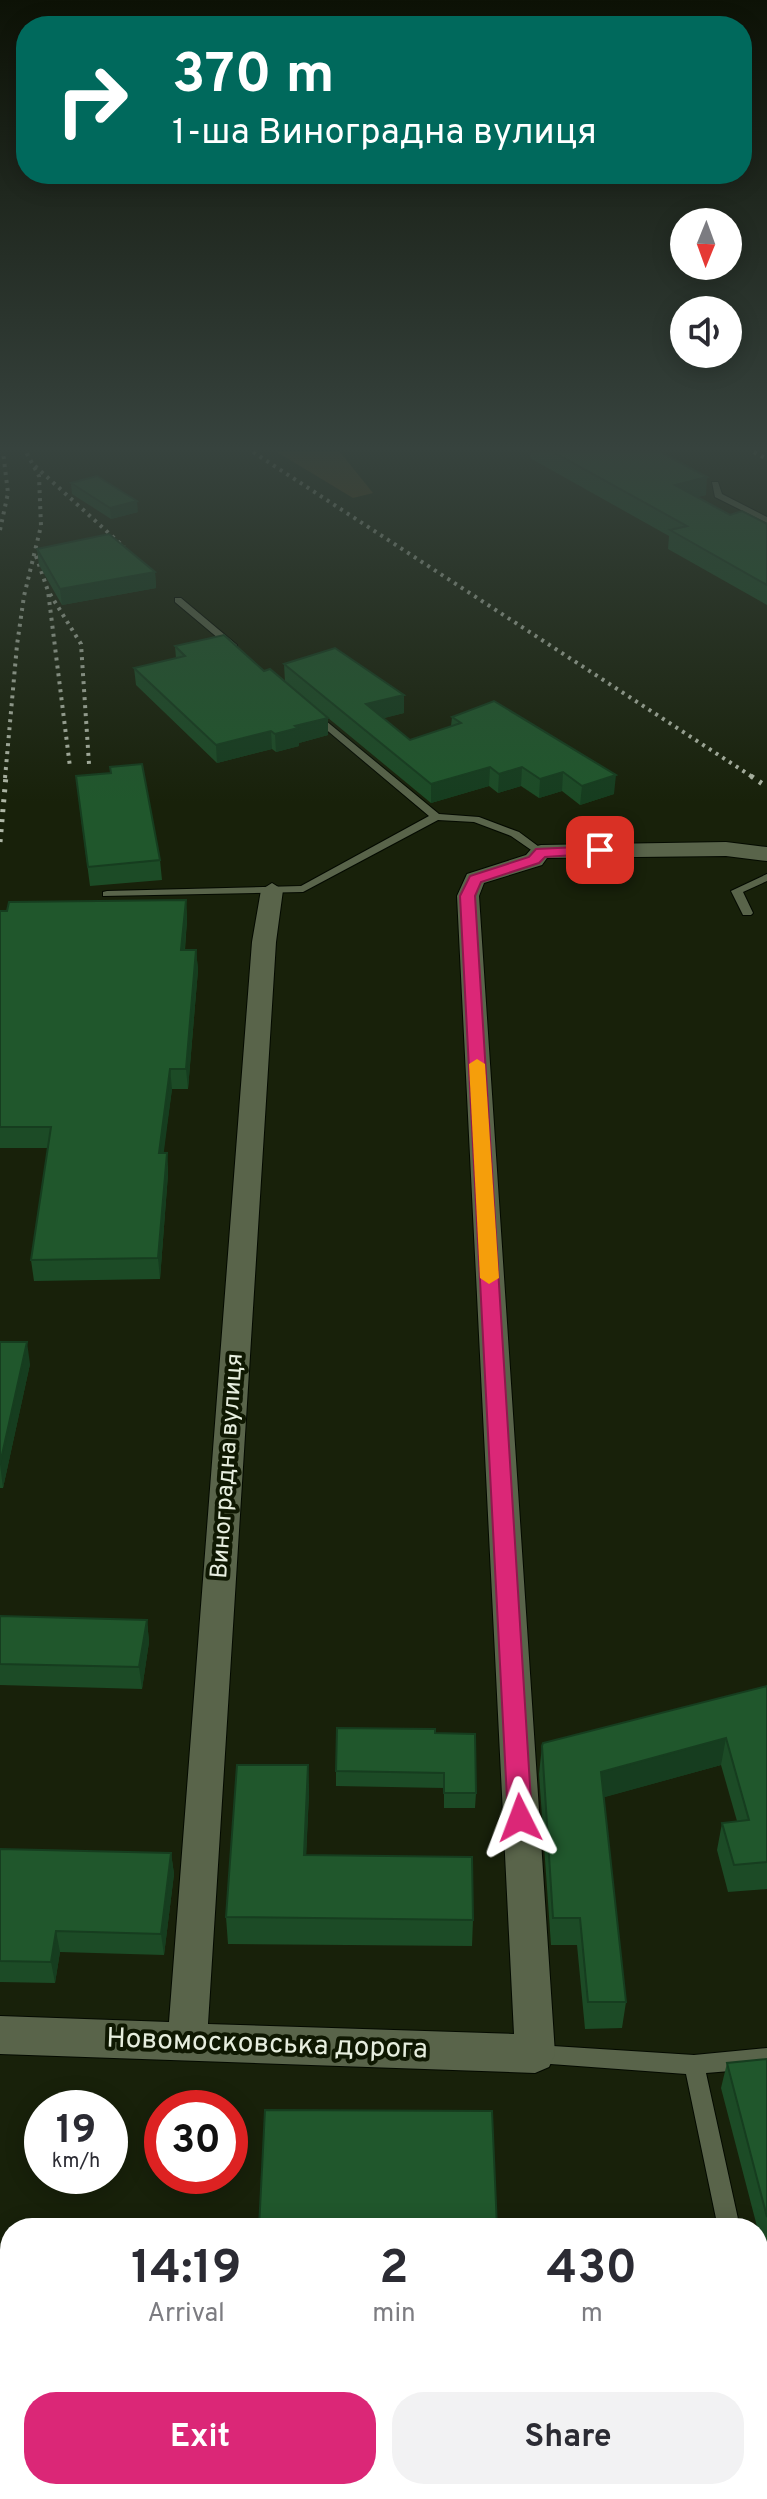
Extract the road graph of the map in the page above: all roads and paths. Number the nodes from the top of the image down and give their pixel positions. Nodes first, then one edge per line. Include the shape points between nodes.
1 (178, 600) dead end
2 (248, 659) edge
3 (307, 708) edge
4 (436, 817) junction
5 (541, 852) junction
6 (767, 854) edge
7 (767, 877) edge
8 (272, 890) junction
9 (107, 894) dead end
10 (747, 913) dead end
11 (0, 2035) edge
12 (187, 2043) junction
13 (535, 2054) junction
14 (767, 2058) edge
15 (694, 2065) junction
16 (727, 2218) edge

1 - 2 lane
3 - 4 lane
4 - 5 lane via 475,819 515,834
4 - 8 lane via 303,889
5 - 6 street via 726,849
5 - 13 street via 534,860 475,879 468,896 532,1755
7 - 10 lane via 737,891
8 - 9 lane
8 - 12 street, Виноградна вулиця via 264,942
11 - 12 street, Новомосковська дорога
12 - 13 street, Новомосковська дорога
13 - 15 lane
14 - 15 lane
15 - 16 lane

